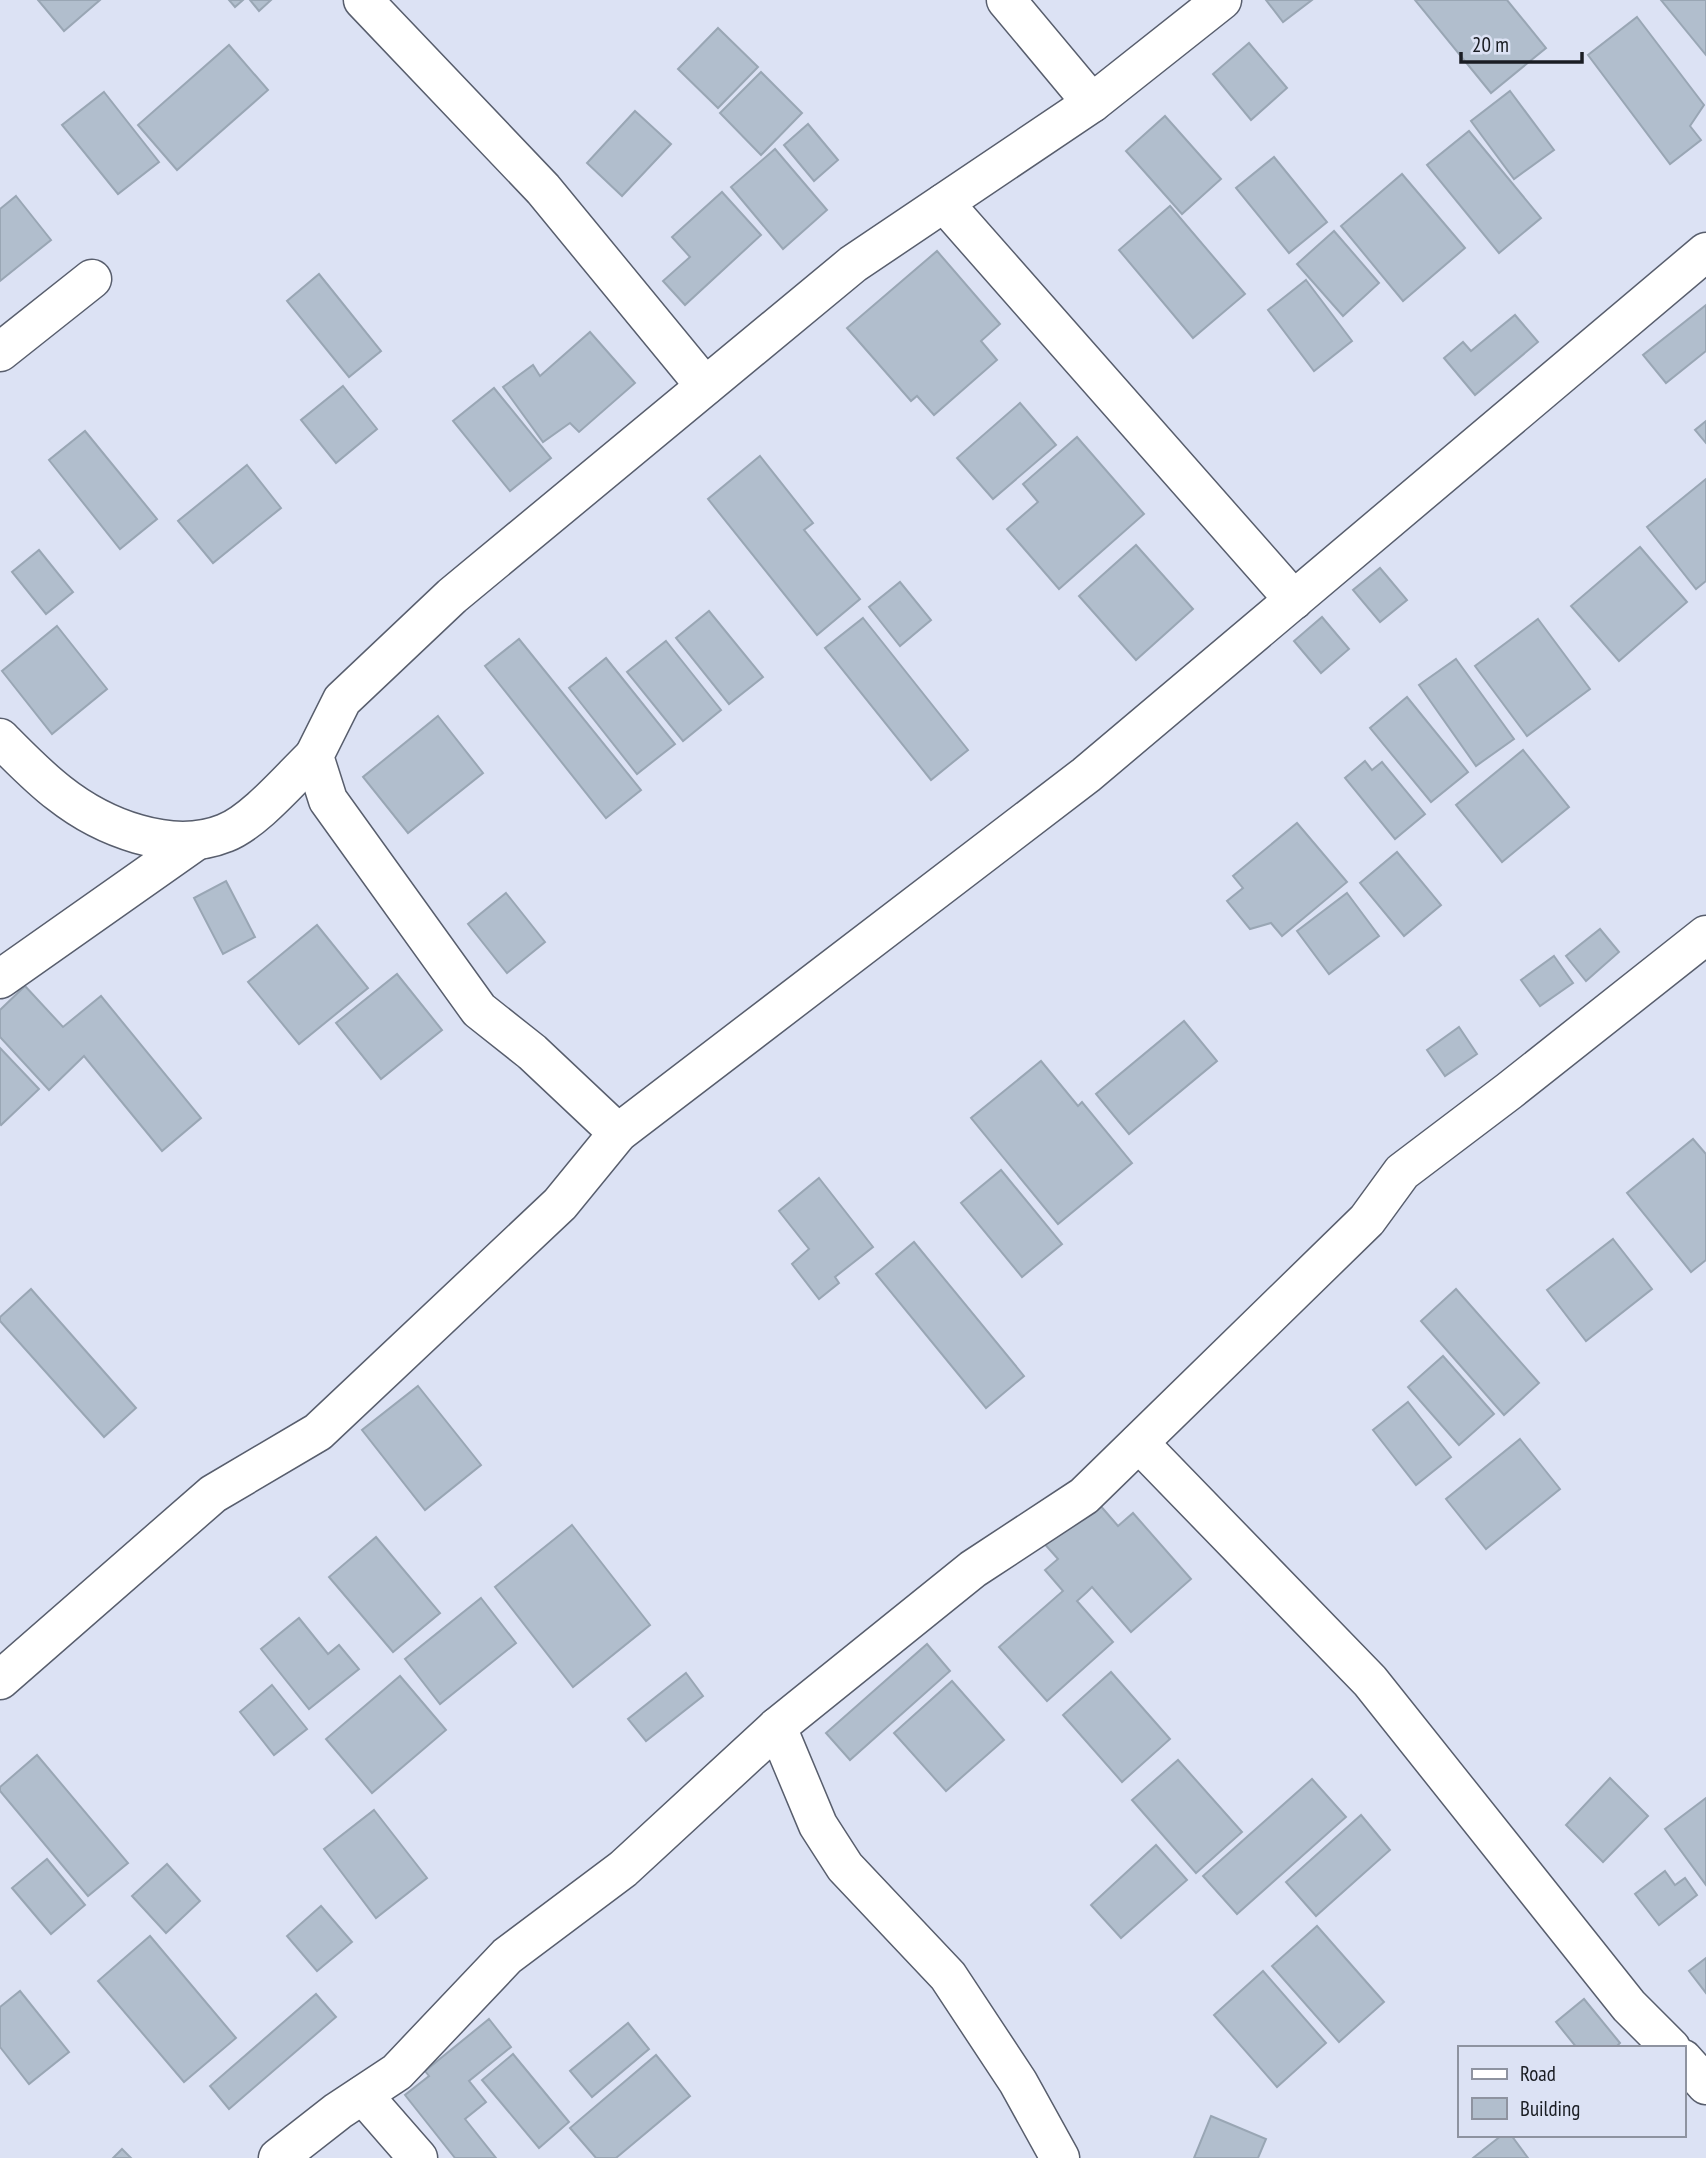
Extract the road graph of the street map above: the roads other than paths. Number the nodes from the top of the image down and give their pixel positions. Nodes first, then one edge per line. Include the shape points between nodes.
1 (363, 0) edge
2 (1006, 0) edge
3 (1223, 0) edge
4 (1092, 103) junction
5 (944, 203) junction
6 (1706, 252) edge
7 (93, 279) dead end
8 (2, 347) edge
9 (705, 386) junction
10 (1294, 600) junction
11 (0, 738) edge
12 (314, 756) junction
13 (196, 841) junction
14 (1706, 934) edge
15 (0, 979) edge
16 (618, 1133) junction
17 (1139, 1443) junction
18 (0, 1680) edge
19 (777, 1727) junction
20 (1669, 2046) edge
21 (1685, 2061) edge
22 (1706, 2084) edge
23 (363, 2095) junction
24 (278, 2158) edge
25 (418, 2158) edge
26 (1060, 2158) edge

1 - 9 street via 543,189
2 - 4 street
3 - 4 street
4 - 5 street
5 - 9 street via 853,264
5 - 10 street
6 - 10 street
7 - 8 street
9 - 12 street via 452,596 402,643 342,700
10 - 16 street via 1086,775
11 - 13 street via 59,794 103,821 152,837
12 - 13 street via 249,818 226,833
12 - 16 street via 327,800 479,1010 532,1052
13 - 15 street
14 - 17 street via 1402,1172 1367,1220
16 - 18 street via 560,1204 318,1432 214,1494
17 - 19 street via 1084,1496 972,1569
17 - 20 street via 1370,1681 1629,2006
19 - 23 street via 623,1869 507,1956 397,2072
19 - 26 street via 818,1825 845,1867 947,1976 1018,2082
21 - 22 street
23 - 24 street
23 - 25 street

